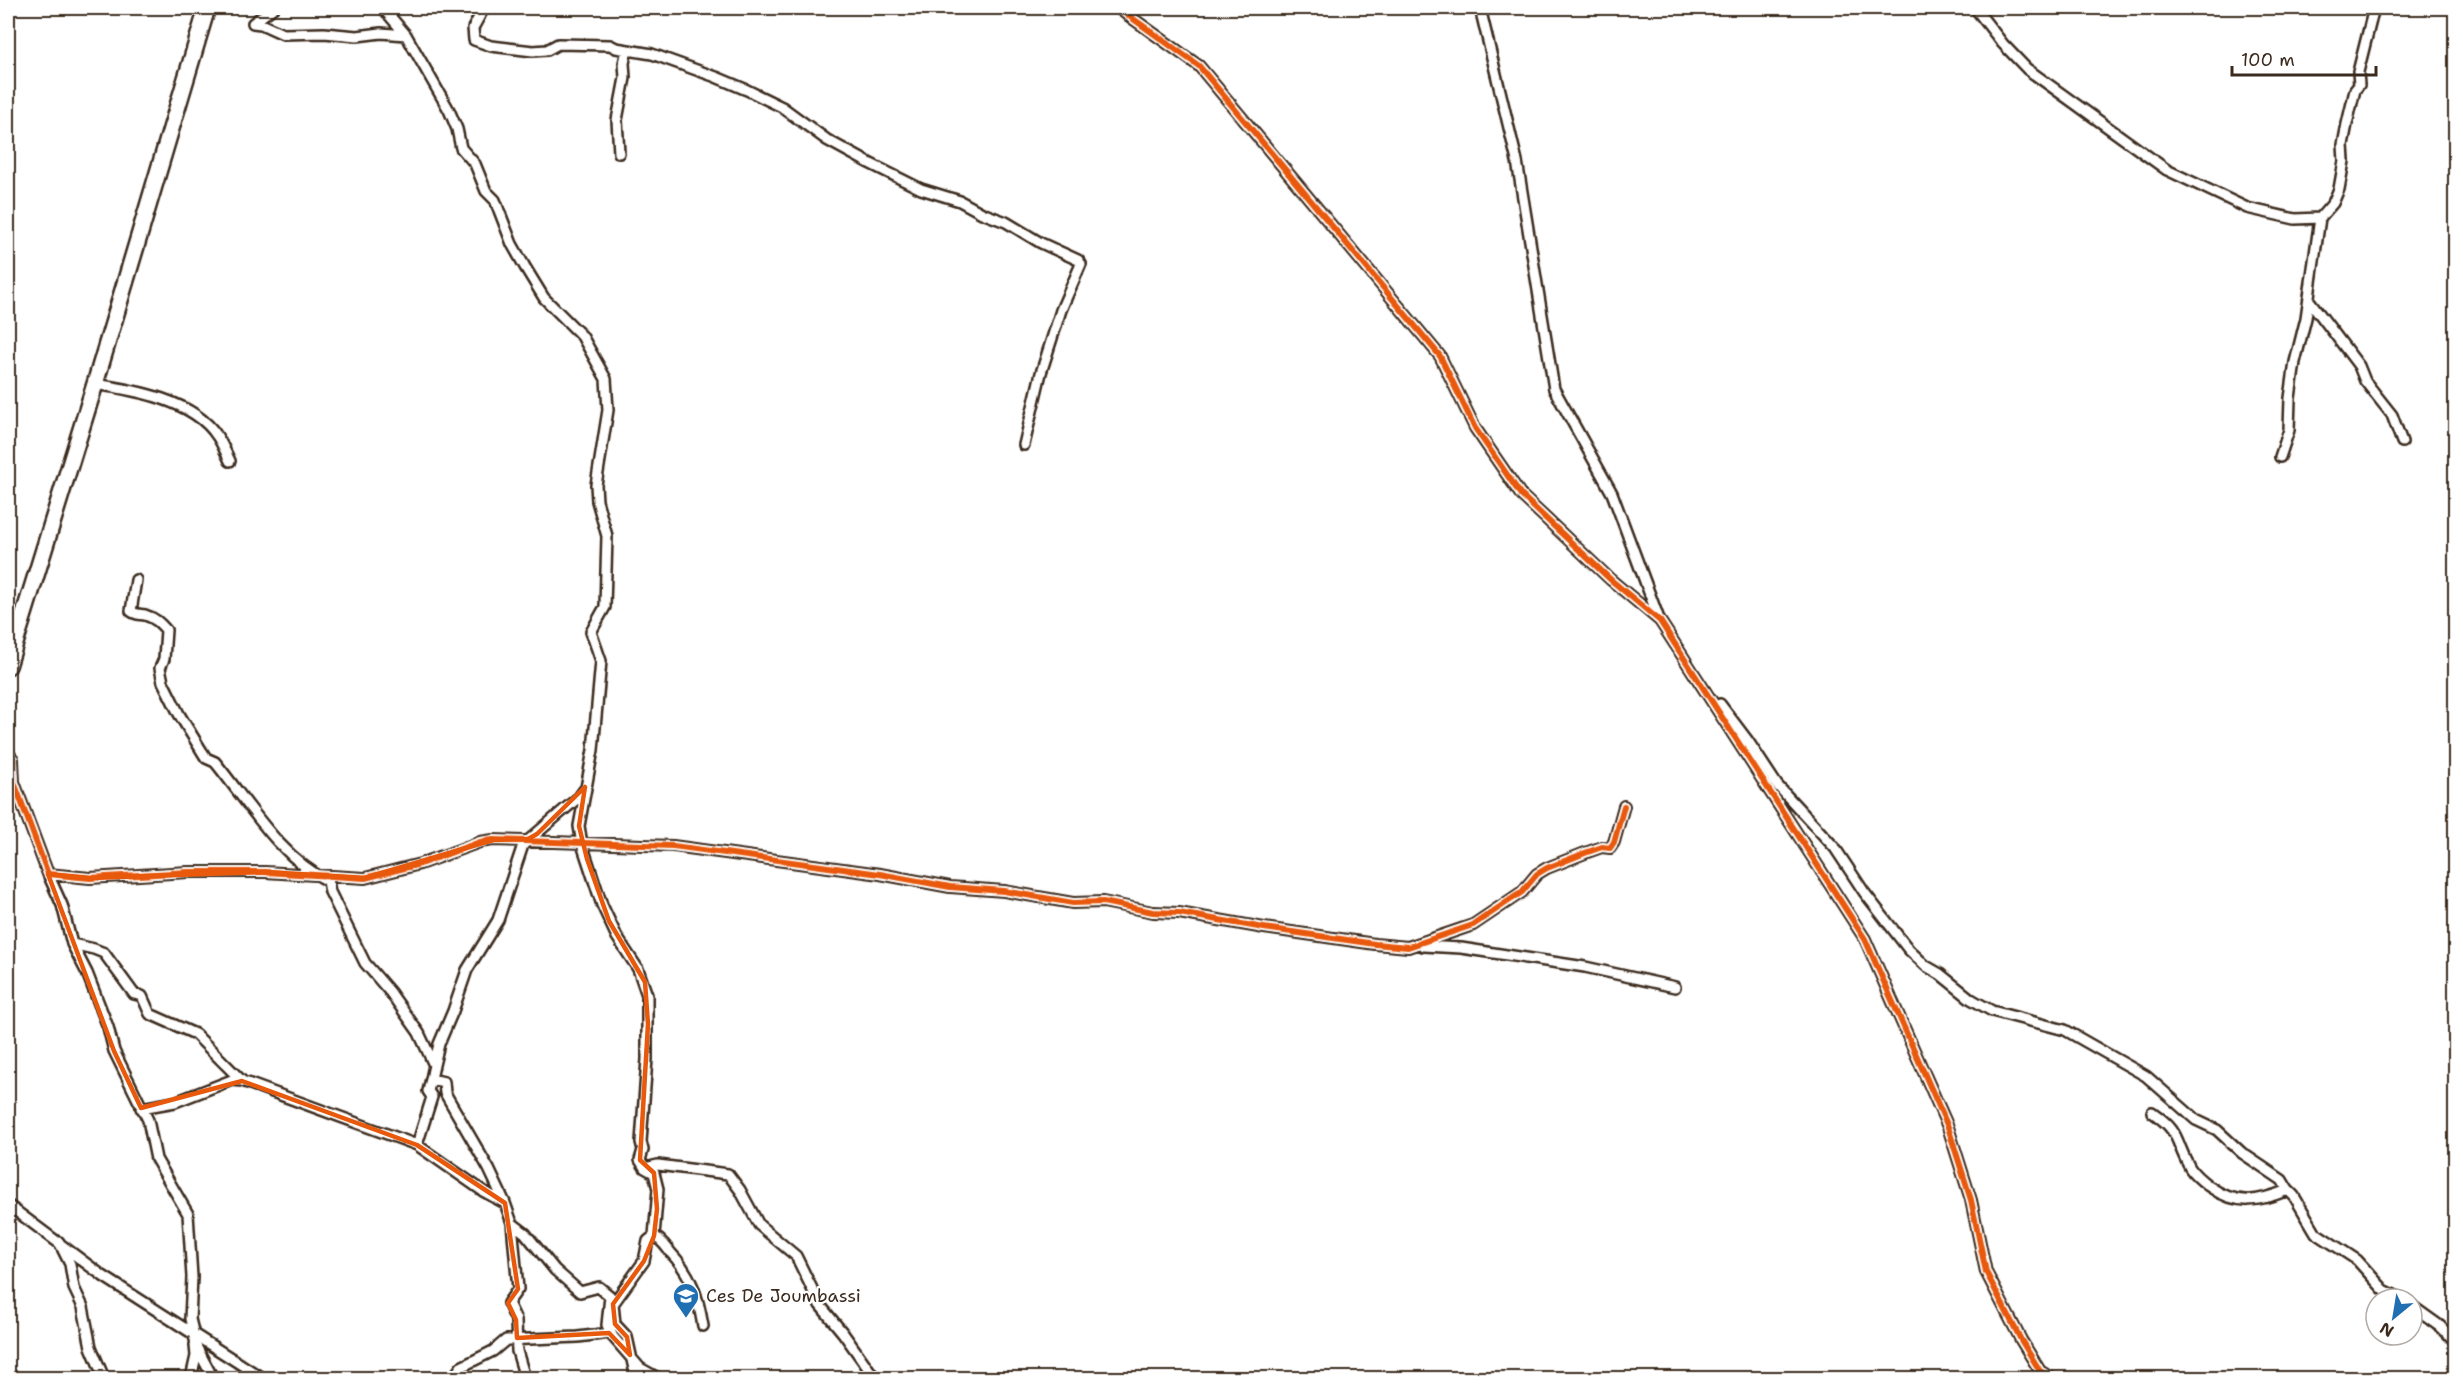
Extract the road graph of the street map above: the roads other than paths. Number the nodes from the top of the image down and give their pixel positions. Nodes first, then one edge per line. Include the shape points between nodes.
1 (207, 8) edge
2 (273, 8) edge
3 (383, 8) edge
4 (484, 8) edge
5 (1118, 8) edge
6 (1480, 8) edge
7 (1975, 8) edge
8 (2374, 8) edge
9 (406, 35) junction
10 (627, 50) junction
11 (619, 153) dead end
12 (2320, 218) junction
13 (2309, 300) junction
14 (95, 384) junction
15 (2402, 442) dead end
16 (1024, 445) dead end
17 (2280, 457) dead end
18 (230, 461) dead end
19 (136, 580) dead end
20 (1660, 621) junction
21 (8, 666) edge
22 (1692, 673) junction
23 (8, 753) edge
24 (585, 787) junction
25 (1624, 806) dead end
26 (528, 839) junction
27 (582, 844) junction
28 (48, 874) junction
29 (314, 874) junction
30 (72, 944) junction
31 (1408, 947) junction
32 (1675, 987) dead end
33 (434, 1065) junction
34 (431, 1079) junction
35 (242, 1081) junction
36 (141, 1108) junction
37 (2152, 1112) dead end
38 (417, 1145) junction
39 (645, 1168) junction
40 (2288, 1190) junction
41 (506, 1203) junction
42 (8, 1205) edge
43 (512, 1223) junction
44 (654, 1236) junction
45 (57, 1240) junction
46 (2381, 1287) edge
47 (2424, 1315) edge
48 (702, 1326) dead end
49 (610, 1333) junction
50 (194, 1336) junction
51 (517, 1338) junction
52 (2456, 1342) edge
53 (630, 1356) junction
54 (646, 1373) junction
55 (104, 1378) edge
56 (191, 1378) edge
57 (213, 1378) edge
58 (262, 1378) edge
59 (453, 1378) edge
60 (525, 1378) edge
61 (634, 1378) edge
62 (658, 1378) edge
63 (875, 1378) edge
64 (2051, 1378) edge

1 - 14 main road
2 - 9 street via 253,22 284,34
3 - 9 street
4 - 10 street via 473,28 474,40 491,46 533,51 591,44
5 - 20 street via 1199,66 1440,356 1475,428 1521,495
6 - 20 street via 1517,161 1554,389 1612,493
7 - 12 street via 2027,69 2167,170 2247,208 2295,219
8 - 12 street via 2347,124 2339,189
9 - 24 street via 449,110 460,148 475,164 486,191 500,209 525,267 544,298 582,336 606,379 608,410 596,485 607,536 605,607 591,632 601,661 593,750
10 - 11 street via 617,120
10 - 16 street via 652,54 747,90 782,107 826,140 905,182 960,201 1078,260 1081,264 1061,310
12 - 13 street
13 - 15 street via 2392,414
13 - 17 street via 2295,362 2289,430
14 - 18 street via 193,412 216,435
14 - 21 main road
19 - 29 street via 131,611 159,621 166,630 160,668 179,714 206,758 215,762 290,855
20 - 22 street
22 - 40 street via 1748,741 1777,785 1835,848 1864,892 1926,966 1992,1011 2065,1030 2146,1076 2196,1120 2222,1133 2242,1153 2282,1180
22 - 64 street via 1866,939 1947,1127 1971,1200 1986,1272 2035,1363
23 - 28 street via 14,759 14,782
24 - 26 street via 579,797
24 - 27 street via 579,826
25 - 31 street via 1610,848 1602,847 1547,868 1522,892 1473,925
26 - 27 street
26 - 29 street via 480,842 420,864 365,878
26 - 33 street via 519,852 498,920 467,970
27 - 31 street via 673,846 950,887 1073,903 1103,902
27 - 39 street via 606,913 639,969 647,995 640,1160
28 - 29 street via 90,878 188,872
28 - 30 street via 62,905
29 - 33 street via 328,881 365,963 415,1026
30 - 35 street via 104,953 135,994 142,996 150,1014 195,1035
30 - 36 street
31 - 32 street via 1488,951
33 - 34 street
34 - 38 street via 428,1091 432,1097
34 - 41 street via 444,1082 445,1093
35 - 36 street via 232,1080 175,1102
35 - 38 street
36 - 50 street via 148,1120 156,1159 188,1214 190,1319
37 - 40 street via 2168,1123 2179,1138 2196,1176 2221,1195 2249,1200
38 - 41 street
39 - 44 street via 654,1173 658,1189
39 - 63 street via 658,1165 728,1174 759,1225 796,1256 820,1305
40 - 46 street via 2316,1233 2350,1255
41 - 43 street
42 - 45 street
43 - 49 street via 580,1292 599,1287 610,1296
43 - 51 street via 518,1289 508,1303 516,1320
44 - 48 street via 688,1274 698,1296
44 - 53 street via 648,1241 644,1262 614,1304 615,1324 627,1337
45 - 50 street via 103,1276
45 - 55 street via 70,1264 91,1347
47 - 52 street
49 - 51 street
49 - 53 street
50 - 56 street via 196,1356
50 - 57 street
50 - 58 street
51 - 59 street via 506,1340 461,1367
51 - 60 street
53 - 54 street
53 - 61 street
54 - 61 street
54 - 62 street

